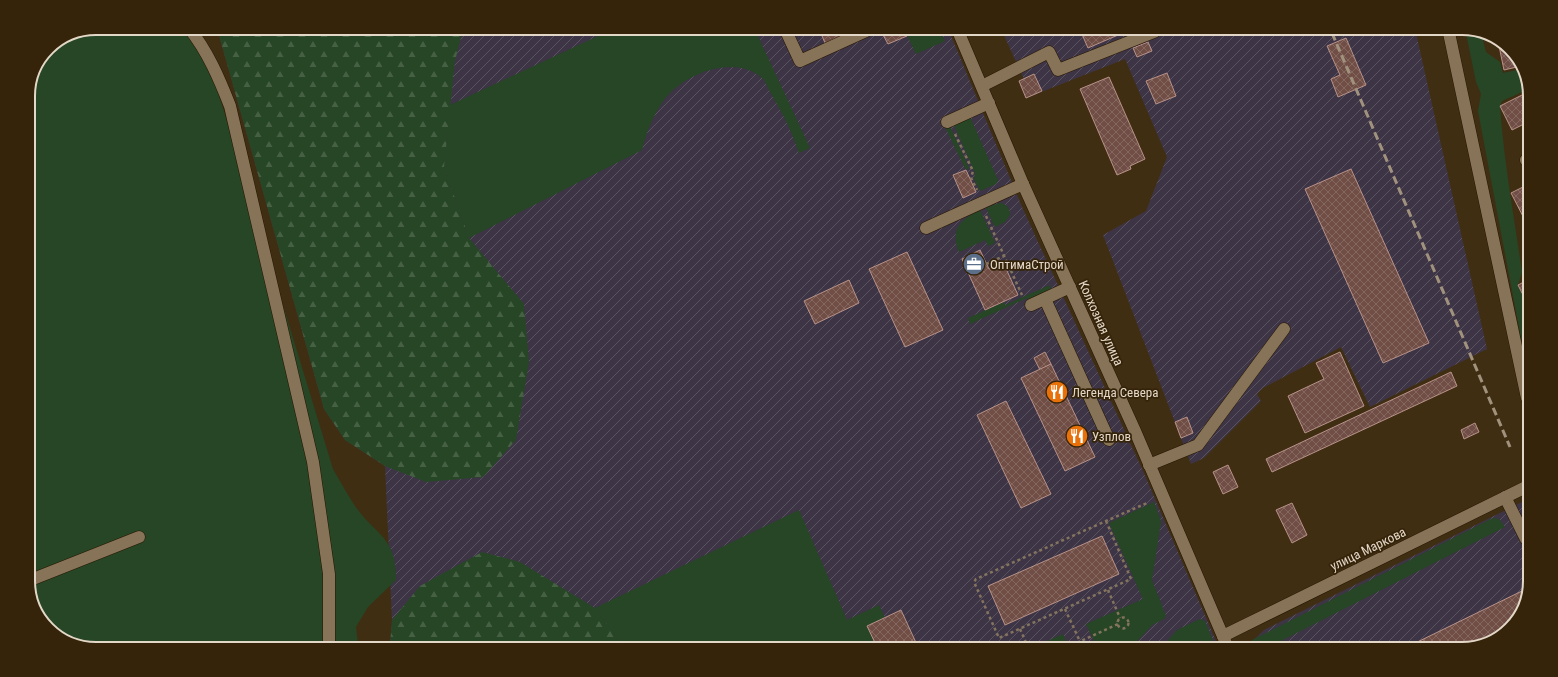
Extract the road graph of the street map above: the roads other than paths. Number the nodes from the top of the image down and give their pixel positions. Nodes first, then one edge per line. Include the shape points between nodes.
1 (194, 35) edge
2 (788, 35) edge
3 (857, 35) edge
4 (960, 35) edge
5 (1146, 35) edge
6 (1450, 35) edge
7 (982, 86) junction
8 (989, 103) junction
9 (948, 121) road end
10 (1023, 184) junction
11 (926, 228) dead end
12 (1070, 287) junction
13 (1045, 299) junction
14 (1027, 301) road end
15 (1284, 329) dead end
16 (1523, 379) edge
17 (1109, 440) dead end
18 (1149, 465) junction
19 (1523, 488) edge
20 (1505, 497) junction
21 (1523, 533) edge
22 (139, 537) dead end
23 (35, 578) edge
24 (1223, 636) junction
25 (329, 642) edge
26 (1226, 642) edge

1 - 25 street via 213,66 230,106 311,455 329,574
2 - 3 street via 800,61
4 - 7 street, Колхозная улица
5 - 7 street via 1058,70 1049,52
6 - 16 street
7 - 8 street, Колхозная улица
8 - 9 street
8 - 10 street, Колхозная улица
10 - 11 street
10 - 12 street, Колхозная улица
12 - 13 street
12 - 18 street, Колхозная улица
13 - 14 street
13 - 17 street
15 - 18 street via 1198,445
18 - 24 street, Колхозная улица
19 - 20 street, улица Маркова
20 - 21 street
20 - 24 street, улица Маркова
22 - 23 street
24 - 26 street, Колхозная улица

